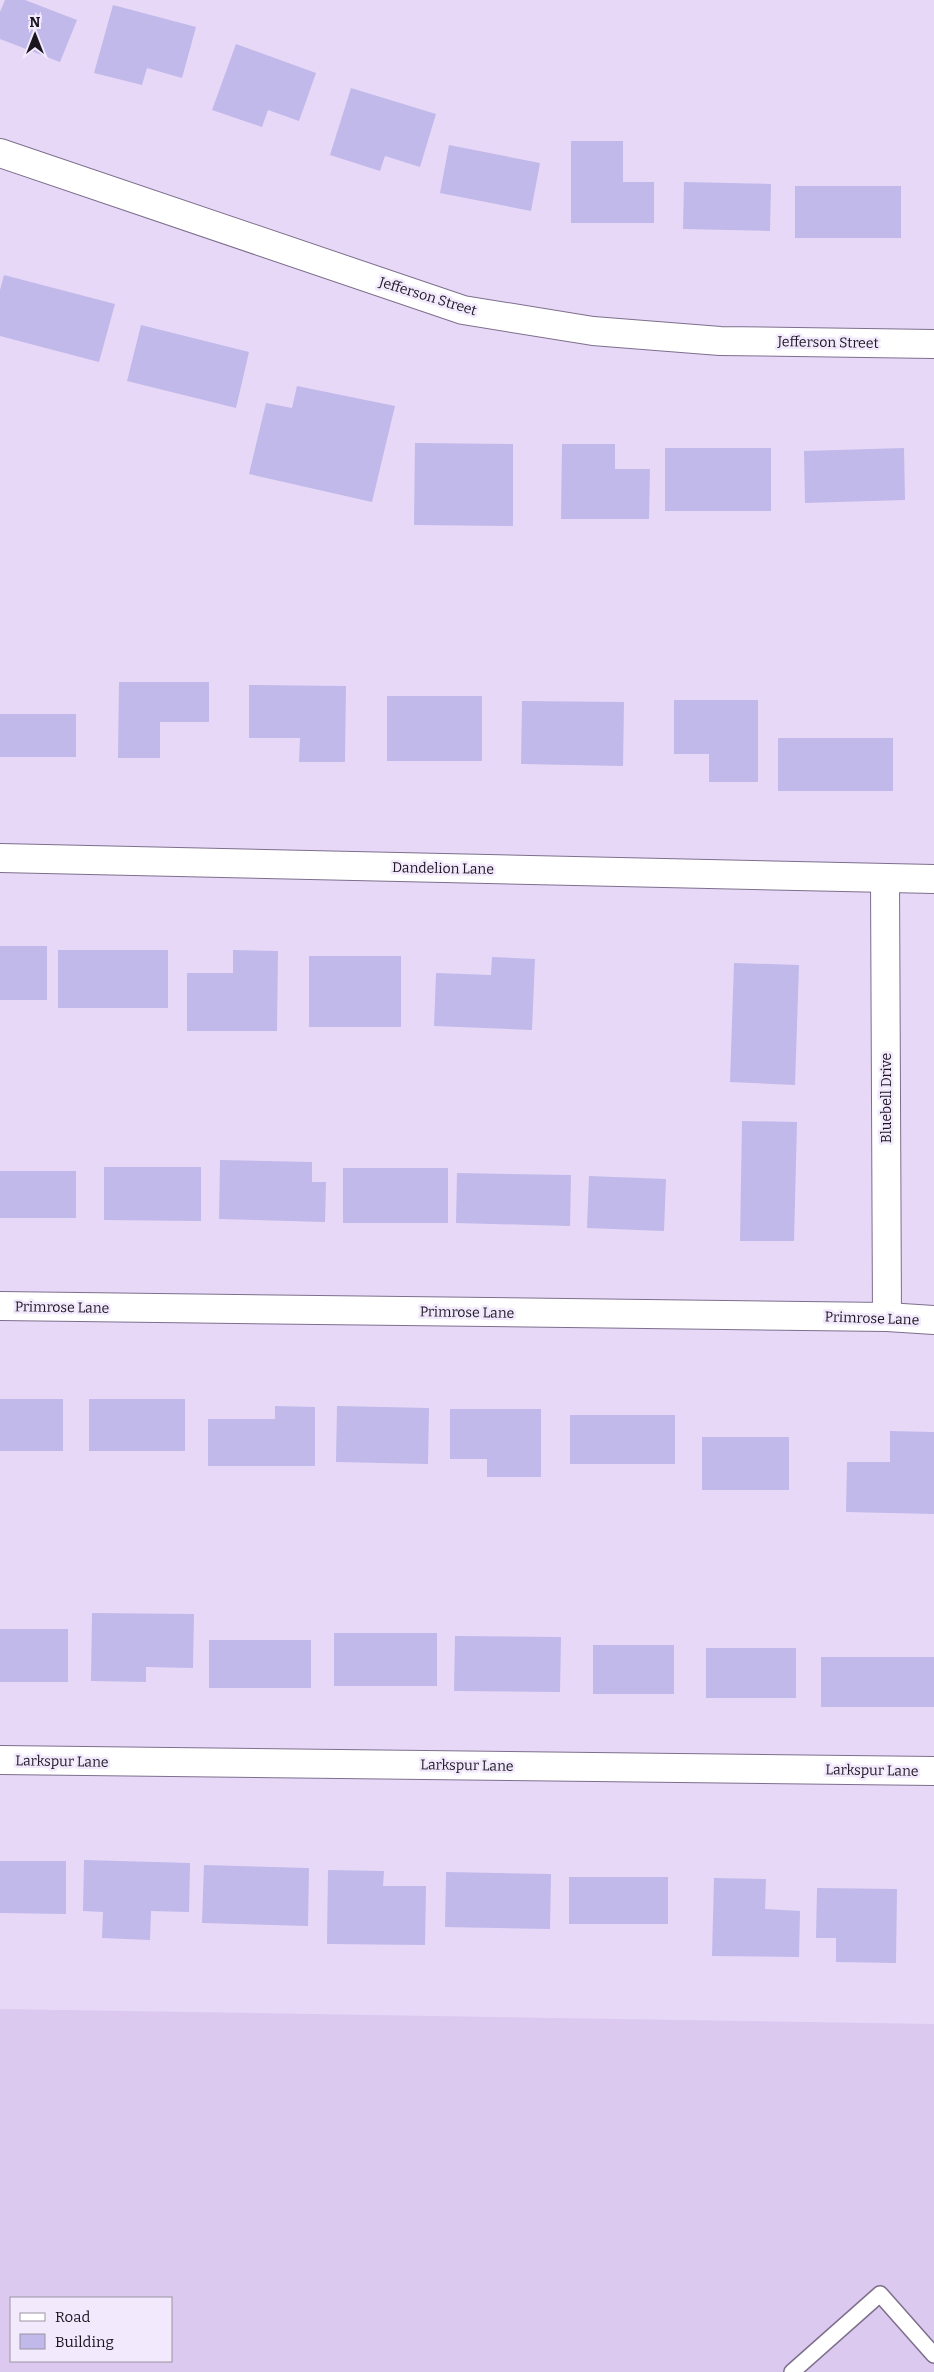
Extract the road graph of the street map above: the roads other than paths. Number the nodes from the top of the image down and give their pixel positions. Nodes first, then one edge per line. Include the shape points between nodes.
1 (0, 153) edge
2 (934, 344) edge
3 (0, 858) edge
4 (934, 879) edge
5 (885, 880) junction
6 (0, 1306) edge
7 (887, 1317) junction
8 (934, 1320) edge
9 (0, 1760) edge
10 (934, 1771) edge
11 (934, 2355) edge
12 (792, 2372) edge

1 - 2 street, Jefferson Street via 463,310 593,331 720,341
3 - 5 street, Dandelion Lane
4 - 5 street, Dandelion Lane
5 - 7 street, Bluebell Drive
6 - 7 street, Primrose Lane
7 - 8 street, Primrose Lane
9 - 10 street, Larkspur Lane
11 - 12 lane via 880,2294

